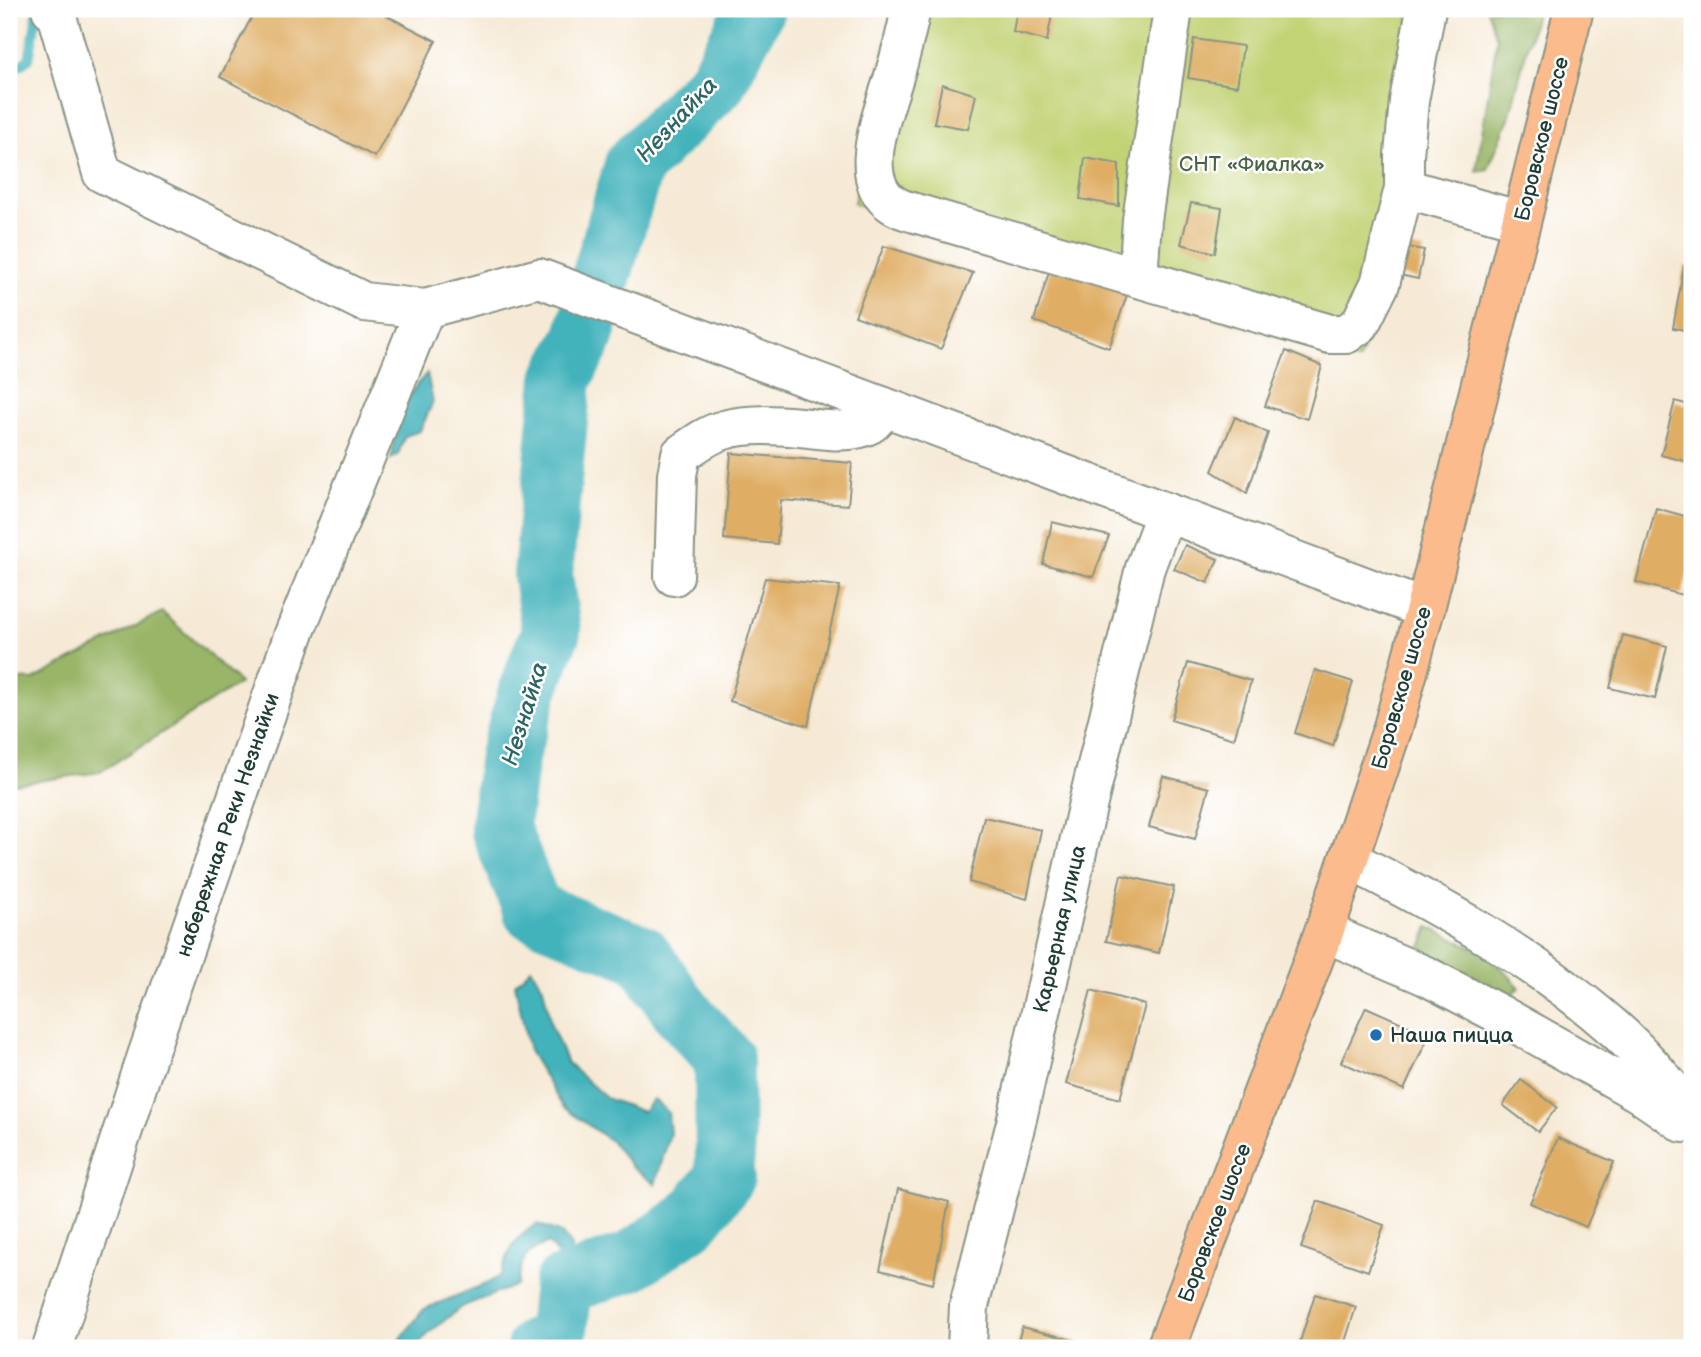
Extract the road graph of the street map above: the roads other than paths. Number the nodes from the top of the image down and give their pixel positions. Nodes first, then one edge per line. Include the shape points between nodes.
1 (51, 9) edge
2 (911, 9) edge
3 (1173, 9) edge
4 (1426, 9) edge
5 (1574, 9) edge
6 (1404, 188) junction
7 (1521, 221) junction
8 (1138, 278) junction
9 (425, 309) junction
10 (882, 406) junction
11 (1166, 512) junction
12 (674, 576) dead end
13 (1425, 609) junction
14 (1350, 860) junction
15 (1324, 932) junction
16 (1692, 1113) edge
17 (1692, 1129) edge
18 (52, 1348) edge
19 (967, 1348) edge
20 (1166, 1348) edge

1 - 9 street via 55,10 102,173 364,302
2 - 8 street via 874,154 875,175 892,204
3 - 8 street via 1142,220
4 - 6 street via 1409,101
5 - 7 main road, Боровское шоссе
6 - 7 street
6 - 8 street via 1380,284 1360,324 1346,334 1330,334
7 - 13 main road, Боровское шоссе
9 - 10 street via 539,278
9 - 18 street, набережная Реки Незнайки via 294,634 147,1056
10 - 11 street
10 - 12 street via 869,425 841,431 774,426 724,430 681,454
11 - 13 street
11 - 19 street, Карьерная улица via 1145,568 1088,803 1016,1123 969,1306
13 - 14 main road, Боровское шоссе
14 - 15 main road, Боровское шоссе
14 - 16 street via 1435,904 1548,975 1618,1032
15 - 17 street via 1501,1015 1639,1093
15 - 20 main road, Боровское шоссе

